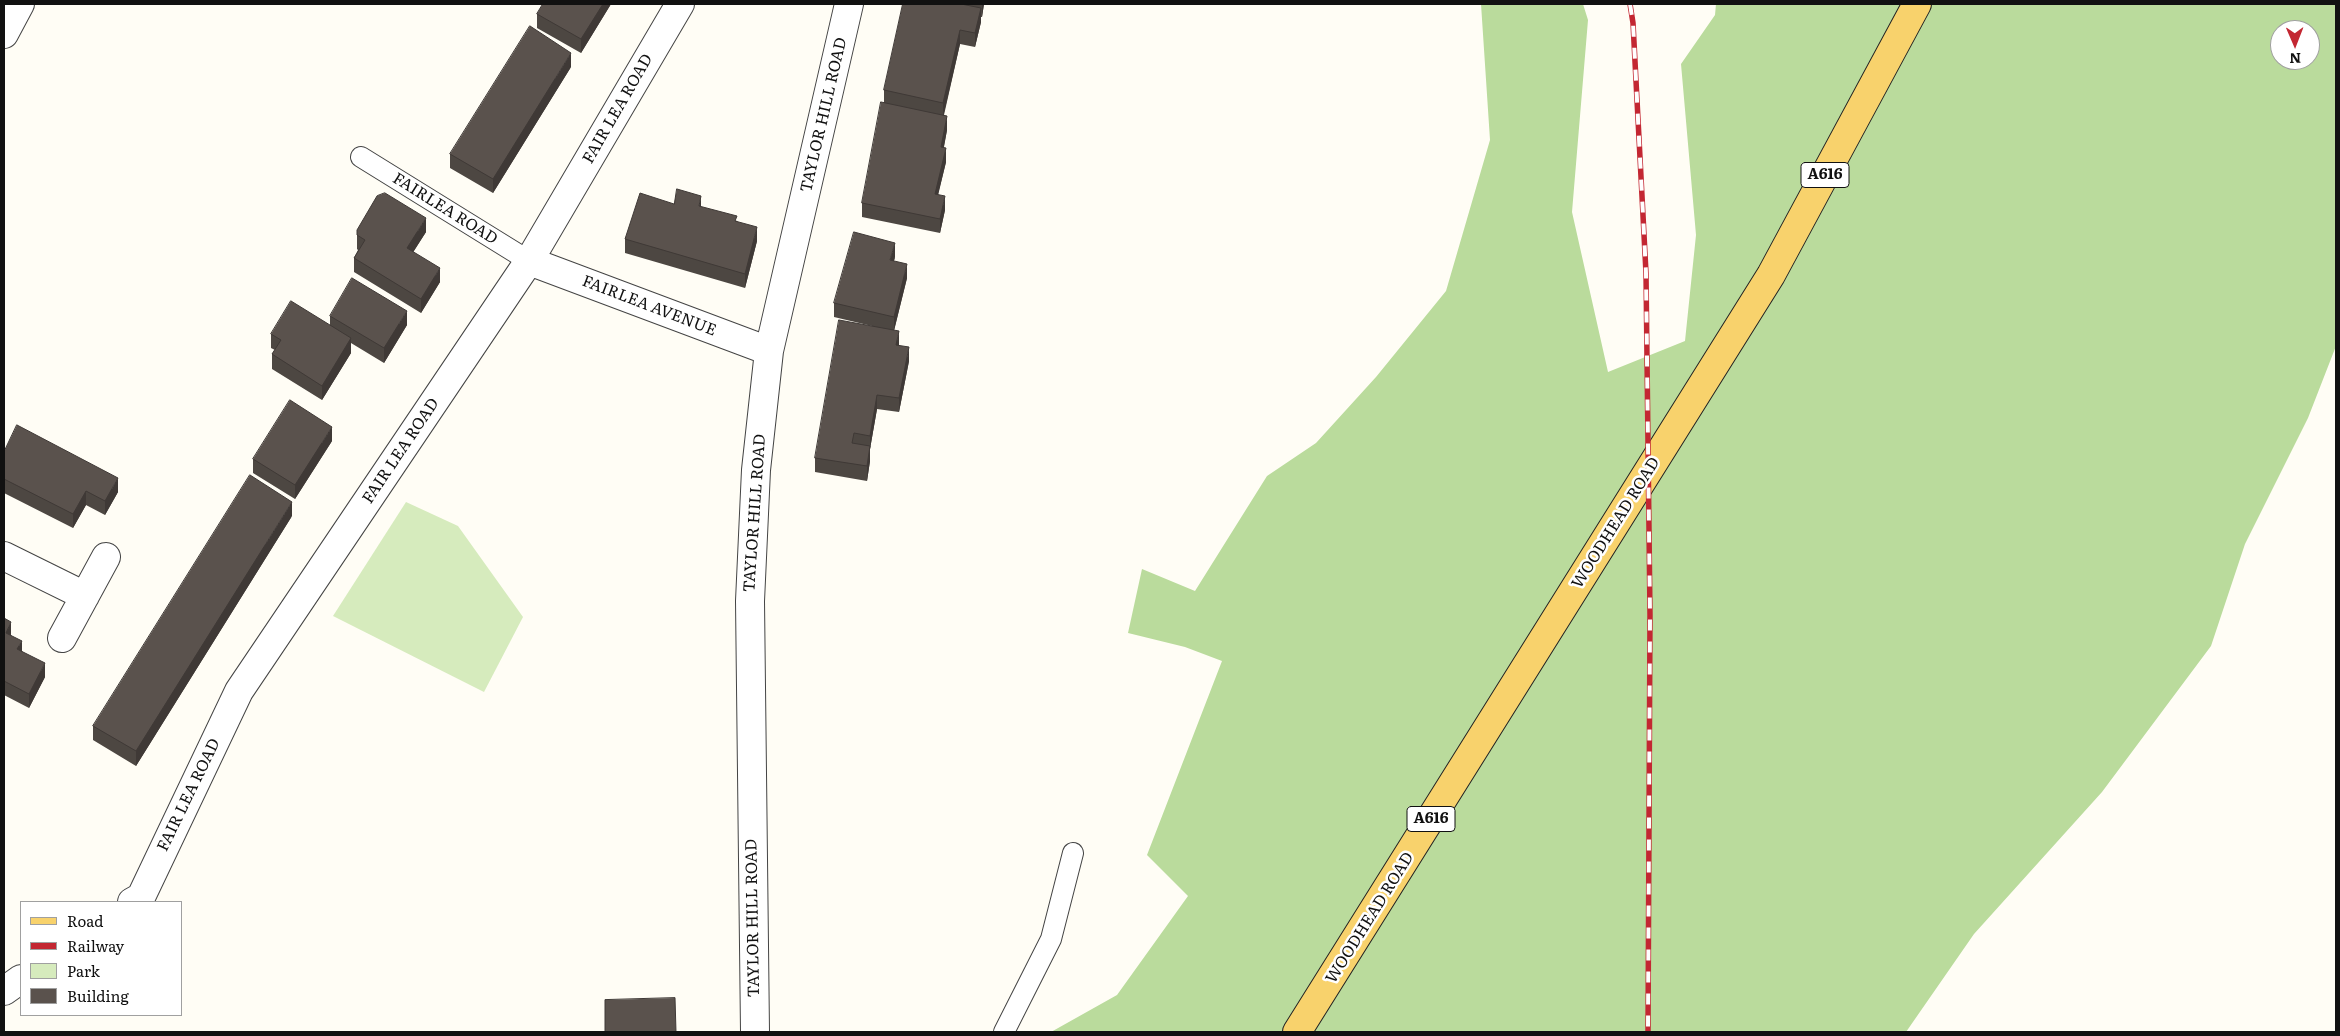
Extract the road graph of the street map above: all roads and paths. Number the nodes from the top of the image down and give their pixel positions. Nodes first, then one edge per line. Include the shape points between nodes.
1 (20, 4) edge
2 (680, 4) edge
3 (850, 4) edge
4 (1917, 4) edge
5 (4, 34) edge
6 (361, 157) dead end
7 (529, 261) junction
8 (770, 351) junction
9 (4, 556) edge
10 (106, 557) dead end
11 (85, 596) junction
12 (62, 638) dead end
13 (1073, 853) dead end
14 (134, 901) edge
15 (20, 980) edge
16 (4, 991) edge
17 (755, 1032) edge
18 (1004, 1032) edge
19 (1297, 1032) edge

1 - 5 street
2 - 7 street, FAIR LEA ROAD
3 - 8 street, TAYLOR HILL ROAD
4 - 19 main road, WOODHEAD ROAD / A616 via 1771,274
6 - 7 lane, FAIRLEA ROAD
7 - 8 street, FAIRLEA AVENUE
7 - 14 street, FAIR LEA ROAD via 239,691 140,897
8 - 17 street, TAYLOR HILL ROAD via 756,470 750,601
9 - 11 street
10 - 11 street
11 - 12 street
13 - 18 lane via 1051,939
15 - 16 street

